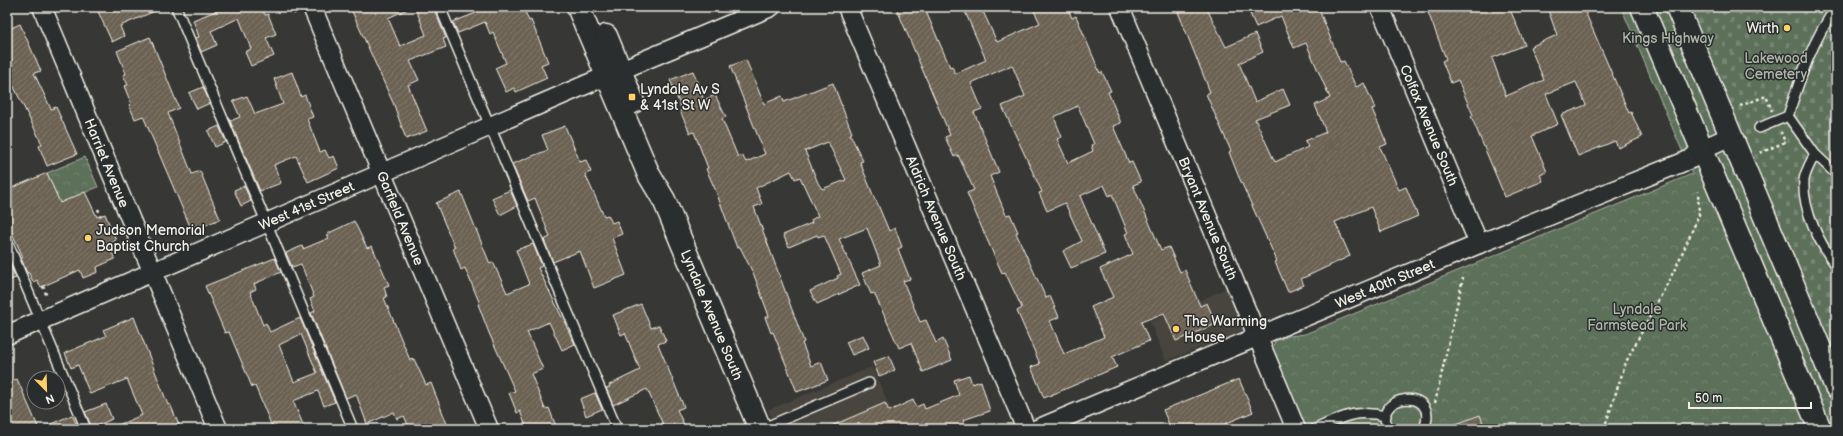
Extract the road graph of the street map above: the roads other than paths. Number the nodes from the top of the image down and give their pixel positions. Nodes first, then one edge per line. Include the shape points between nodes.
1 (42, 7) edge
2 (176, 7) edge
3 (312, 7) edge
4 (440, 7) edge
5 (578, 7) edge
6 (593, 7) edge
7 (771, 7) edge
8 (847, 7) edge
9 (1120, 7) edge
10 (1380, 7) edge
11 (1642, 7) edge
12 (1677, 7) edge
13 (1836, 8) edge
14 (614, 73) junction
15 (1788, 116) junction
16 (490, 127) junction
17 (1759, 128) dead end
18 (1731, 136) junction
19 (1702, 149) junction
20 (1815, 154) junction
21 (381, 174) junction
22 (1836, 174) edge
23 (265, 224) junction
24 (7, 241) edge
25 (1479, 244) junction
26 (1836, 265) edge
27 (152, 272) junction
28 (40, 321) junction
29 (7, 335) edge
30 (1258, 336) junction
31 (869, 383) dead end
32 (1836, 387) edge
33 (1386, 416) junction
34 (86, 429) edge
35 (218, 429) edge
36 (352, 429) edge
37 (490, 429) edge
38 (617, 429) edge
39 (761, 429) edge
40 (1026, 429) edge
41 (1037, 429) edge
42 (1296, 429) edge
43 (1315, 429) edge
44 (1389, 429) edge
45 (1424, 429) edge
46 (1820, 429) edge

1 - 27 street, Harriet Avenue
2 - 23 lane
3 - 21 street, Garfield Avenue
4 - 16 lane
5 - 14 street, Lyndale Avenue South
6 - 14 street, Lyndale Avenue South
7 - 14 street, West 41st Street
8 - 40 street, Aldrich Avenue South
9 - 30 street, Bryant Avenue South
10 - 25 street, Colfax Avenue South
11 - 19 street
12 - 18 street
13 - 15 lane via 1816,41 1801,74
14 - 16 street, West 41st Street
14 - 39 street, Lyndale Avenue South via 649,175 664,200
15 - 17 lane
15 - 20 lane
16 - 21 street, West 41st Street
16 - 38 lane
18 - 19 street, West 40th Street
18 - 32 street
19 - 25 street, West 40th Street via 1691,159
19 - 46 street
20 - 22 lane
20 - 26 lane via 1804,179 1807,205 1816,232
21 - 23 street, West 41st Street
21 - 37 street, Garfield Avenue
23 - 27 street, West 41st Street
23 - 36 lane
24 - 28 lane
25 - 30 street, West 40th Street
27 - 28 street, West 41st Street
27 - 35 street, Harriet Avenue
28 - 29 street, West 41st Street
28 - 34 lane
30 - 41 street, West 40th Street
30 - 42 street, Bryant Avenue South
31 - 39 lane
33 - 43 lane via 1359,412
33 - 44 lane
33 - 45 lane via 1396,401 1405,398 1414,400 1422,405 1426,413 1427,422

